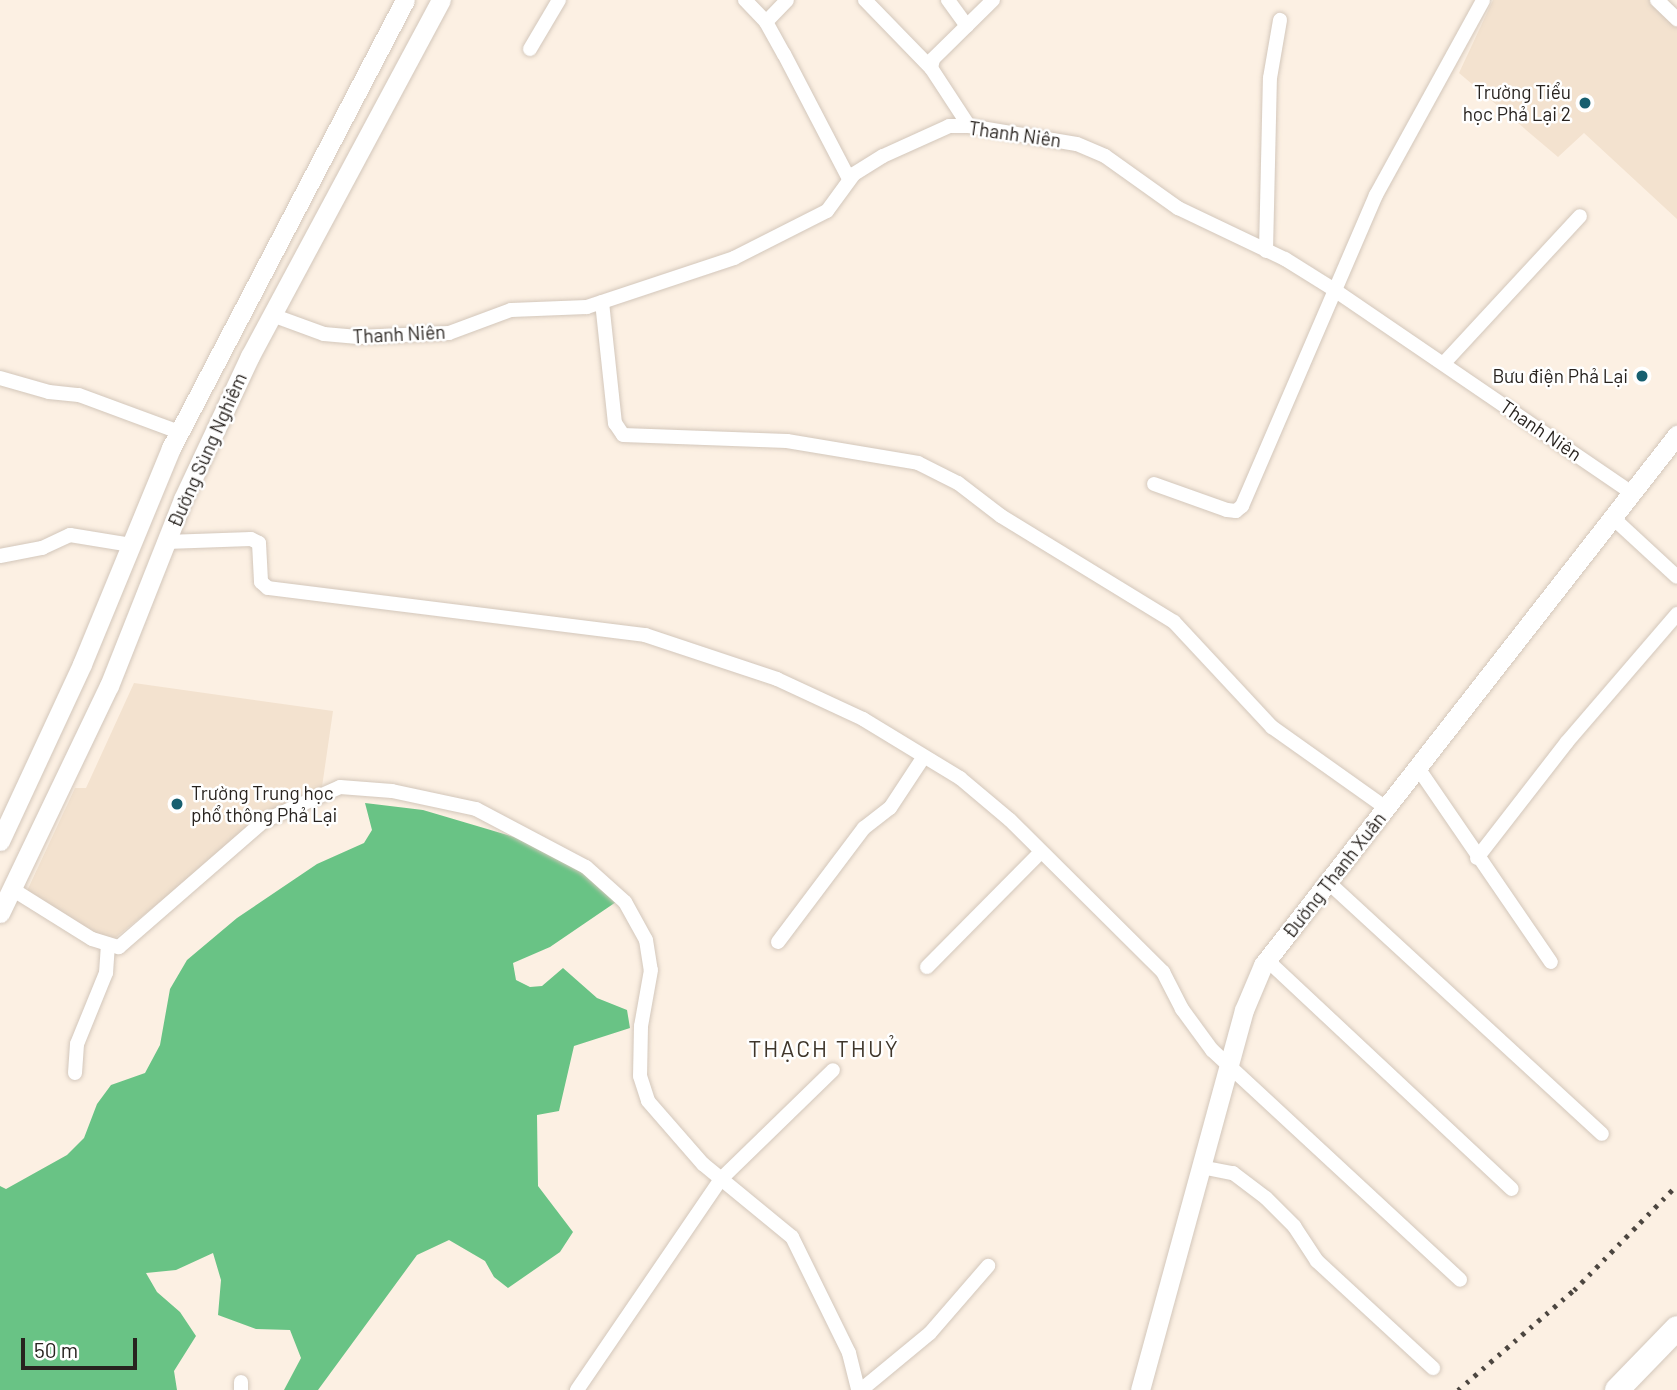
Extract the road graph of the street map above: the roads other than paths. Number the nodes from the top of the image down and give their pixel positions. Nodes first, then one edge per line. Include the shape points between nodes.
1 (405, 0) edge
2 (442, 0) edge
3 (559, 0) edge
4 (745, 0) edge
5 (788, 0) edge
6 (865, 0) edge
7 (948, 0) edge
8 (993, 0) edge
9 (1483, 0) edge
10 (1657, 0) edge
11 (1677, 19) edge
12 (1280, 20) dead end
13 (766, 22) junction
14 (967, 26) junction
15 (530, 49) dead end
16 (930, 68) junction
17 (969, 126) junction
18 (849, 179) junction
19 (1580, 216) dead end
20 (1266, 251) junction
21 (1333, 289) junction
22 (602, 302) junction
23 (272, 315) junction
24 (1444, 363) junction
25 (0, 378) edge
26 (178, 432) junction
27 (1677, 435) edge
28 (1154, 484) dead end
29 (1631, 492) junction
30 (1612, 517) junction
31 (166, 542) junction
32 (131, 545) junction
33 (0, 556) edge
34 (1677, 577) edge
35 (1677, 614) edge
36 (923, 758) junction
37 (1418, 768) junction
38 (1386, 808) junction
39 (0, 841) edge
40 (1041, 852) junction
41 (1477, 858) junction
42 (1328, 882) junction
43 (12, 889) junction
44 (0, 913) edge
45 (778, 942) dead end
46 (108, 947) junction
47 (1267, 960) junction
48 (1551, 962) dead end
49 (927, 967) dead end
50 (1229, 1062) junction
51 (833, 1070) dead end
52 (75, 1073) dead end
53 (1602, 1134) dead end
54 (1201, 1167) junction
55 (721, 1179) junction
56 (1512, 1189) dead end
57 (988, 1266) dead end
58 (1460, 1280) dead end
59 (1677, 1328) edge
60 (1433, 1368) dead end
61 (577, 1390) edge
62 (860, 1390) edge
63 (1140, 1390) edge
64 (1617, 1390) edge

1 - 26 street, Đường Sùng Nghiêm
2 - 23 street, Đường Sùng Nghiêm
3 - 15 street
4 - 13 street
5 - 13 street
6 - 16 street
7 - 14 street
8 - 14 street
9 - 21 street via 1376,195
10 - 11 street
12 - 20 street via 1270,78
13 - 18 street
14 - 16 street via 933,59
16 - 17 street
17 - 18 street, Thanh Niên via 949,126 894,151
17 - 20 street, Thanh Niên via 1077,144 1105,156 1195,217
18 - 22 street, Thanh Niên via 827,211 811,221 708,270
19 - 24 street
20 - 21 street, Thanh Niên
21 - 24 street, Thanh Niên
21 - 28 street via 1242,506 1227,510
22 - 23 street, Thanh Niên via 492,313 449,332 358,337 324,334
22 - 38 street via 615,423 623,435 787,442 918,463 958,483 1001,516 1174,622 1272,727
23 - 31 street, Đường Sùng Nghiêm
24 - 29 street, Thanh Niên
25 - 26 street via 79,395
26 - 32 street, Đường Sùng Nghiêm
27 - 29 street, Đường Thanh Xuân
29 - 30 street, Đường Thanh Xuân
30 - 34 street
30 - 37 street, Đường Thanh Xuân
31 - 36 street via 251,539 260,543 261,582 268,588 645,635 777,679 863,719
31 - 43 street, Đường Sùng Nghiêm via 109,686
32 - 33 street via 70,535 42,548
32 - 39 street, Đường Sùng Nghiêm
35 - 41 street via 1567,742
36 - 40 street via 961,779
36 - 45 street via 890,808 864,828
37 - 38 street, Đường Thanh Xuân
37 - 41 street
38 - 42 street, Đường Thanh Xuân
40 - 49 street
40 - 50 street via 1163,972 1182,1009 1212,1049
41 - 48 street
42 - 47 street, Đường Thanh Xuân
42 - 53 street
43 - 44 street, Đường Sùng Nghiêm
43 - 46 street
46 - 52 street via 106,973 78,1044
46 - 55 street via 119,947 141,930 264,821 340,787 392,791 476,809 586,867 613,888 635,917 651,970 641,1026 640,1076 648,1101
47 - 50 street, Đường Thanh Xuân via 1244,1010
47 - 56 street
50 - 54 street, Đường Thanh Xuân
50 - 58 street
51 - 55 street
54 - 60 street via 1233,1174 1266,1198 1294,1226 1317,1261
54 - 63 street, Đường Thanh Xuân
55 - 61 street
55 - 62 street via 792,1237 849,1353
57 - 62 street via 930,1333
59 - 64 highway

